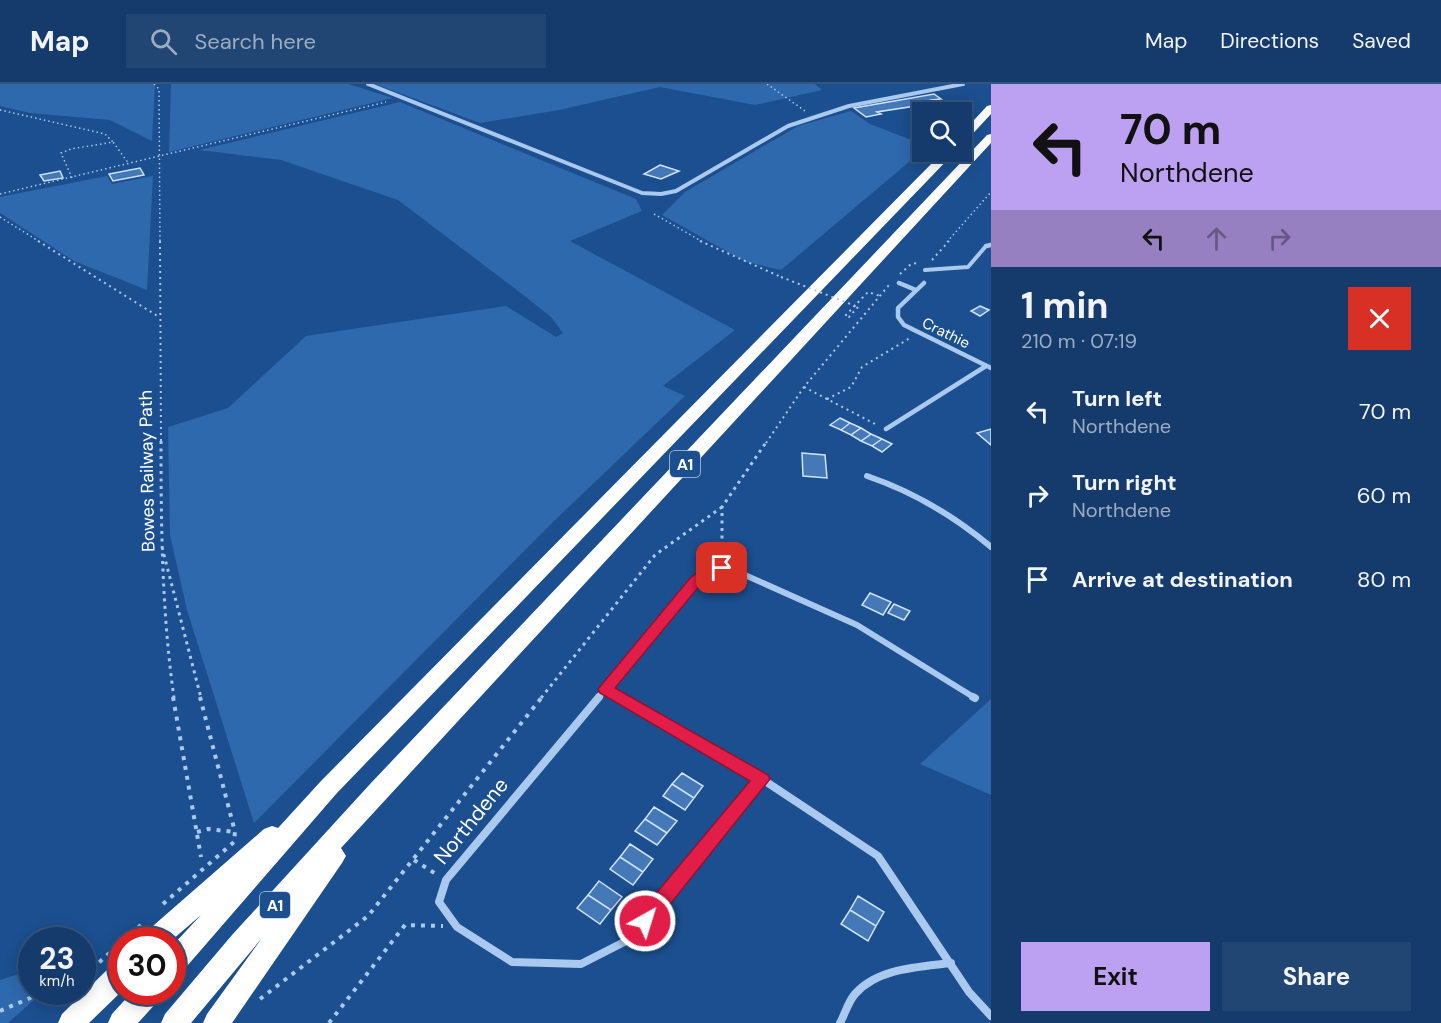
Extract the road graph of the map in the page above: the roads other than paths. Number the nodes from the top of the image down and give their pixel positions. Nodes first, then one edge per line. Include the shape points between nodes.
1 (368, 84) edge
2 (963, 84) edge
3 (991, 103) edge
4 (988, 112) edge
5 (972, 129) edge
6 (991, 137) edge
7 (939, 162) edge
8 (989, 246) edge
9 (925, 270) dead end
10 (899, 283) dead end
11 (924, 283) dead end
12 (916, 290) junction
13 (988, 367) edge
14 (886, 429) road end
15 (867, 476) dead end
16 (991, 547) edge
17 (605, 689) junction
18 (975, 698) dead end
19 (762, 779) junction
20 (329, 787) junction
21 (379, 790) junction
22 (169, 927) edge
23 (186, 948) edge
24 (951, 963) junction
25 (108, 987) edge
26 (137, 1005) edge
27 (991, 1016) edge
28 (71, 1023) edge
29 (121, 1023) edge
30 (174, 1023) edge
31 (216, 1023) edge
32 (840, 1023) edge

1 - 2 street via 642,193 661,194 685,187 788,126 849,106
3 - 4 highway
4 - 5 highway
6 - 21 highway, A1
7 - 20 highway, A1
8 - 9 lane via 968,267
10 - 12 street, Crathie
11 - 12 street, Crathie
12 - 13 street, Crathie via 898,308 904,325
13 - 14 street, Crathie
15 - 16 street via 922,497 963,523
17 - 18 street, Northdene via 696,581 722,568 857,625
17 - 19 street
17 - 19 street, Northdene via 446,880 439,902 457,927 512,962 581,964 630,939
19 - 24 street via 878,856
20 - 22 highway, A1
20 - 23 highway, A1
21 - 30 highway, A1
21 - 31 highway, A1
24 - 27 street via 969,992
24 - 32 street via 890,973 870,982 855,994
25 - 28 highway
26 - 29 highway

